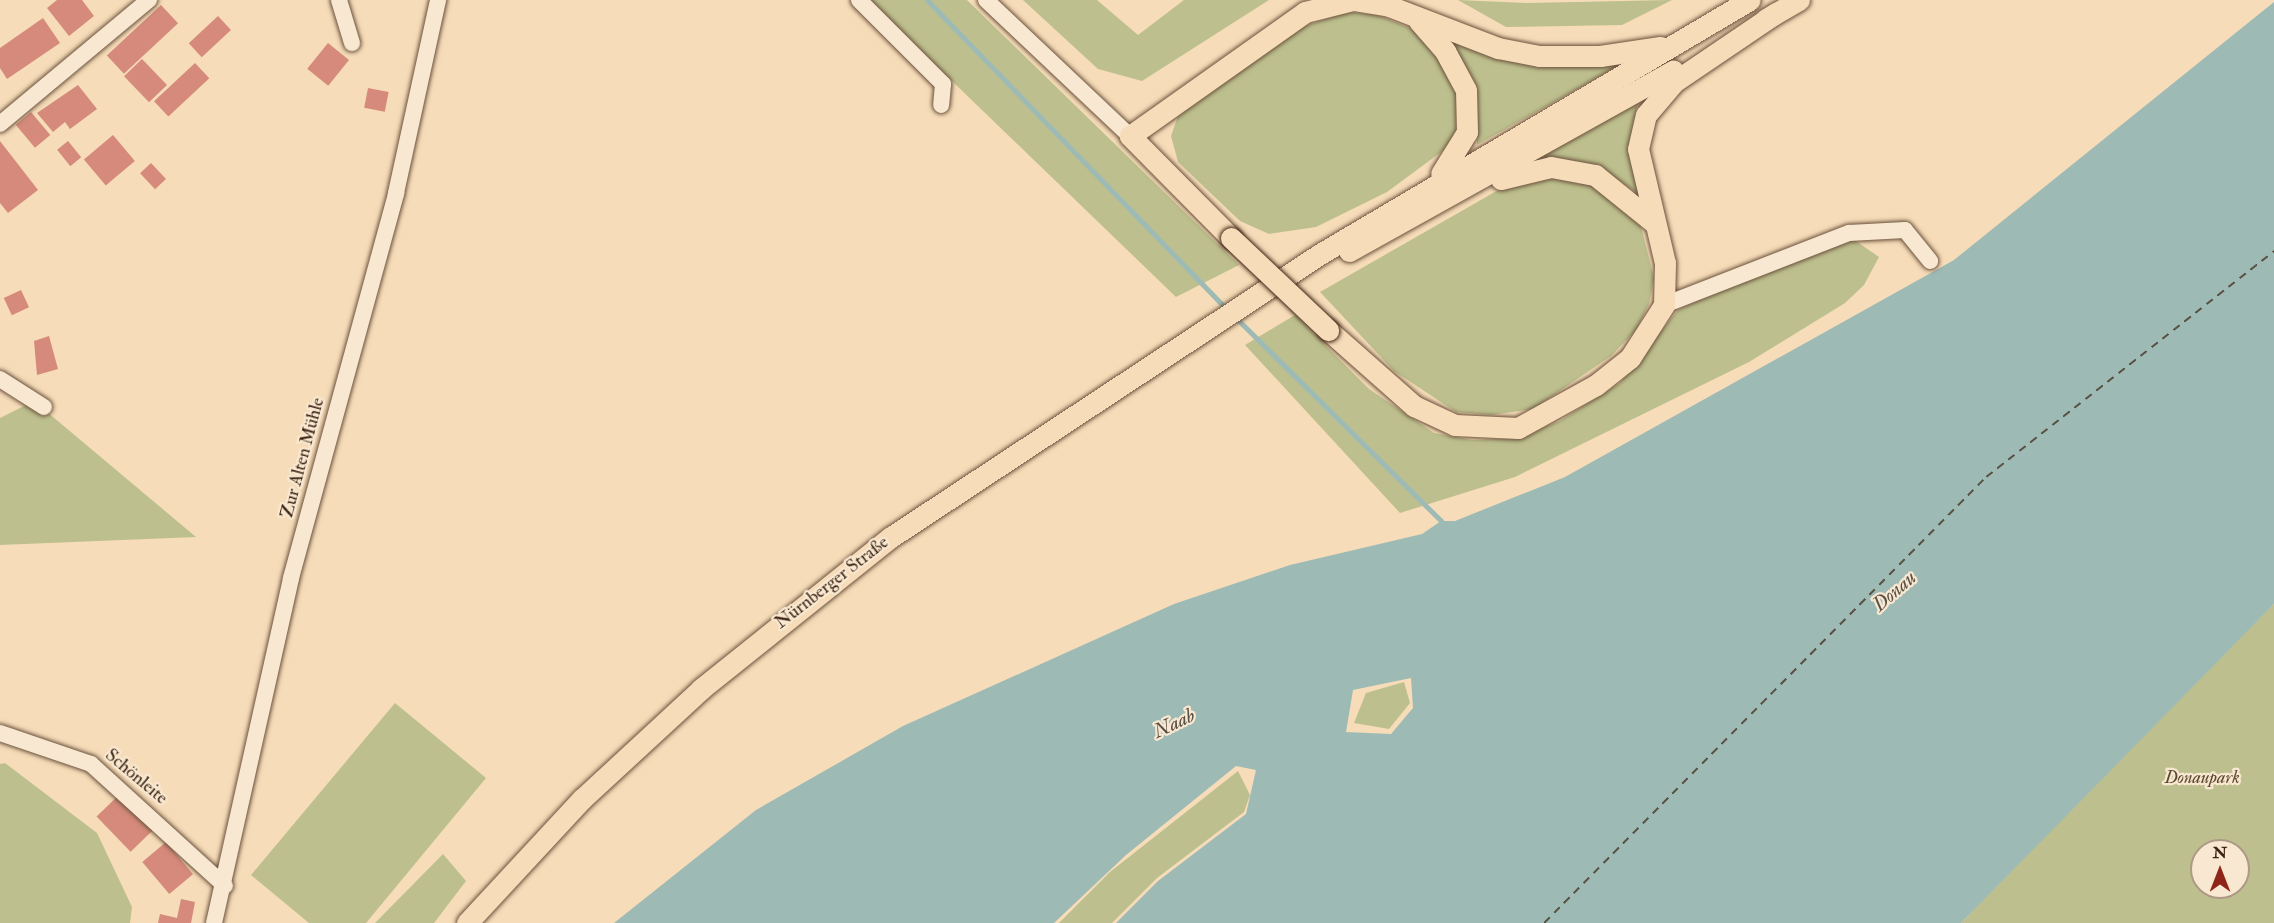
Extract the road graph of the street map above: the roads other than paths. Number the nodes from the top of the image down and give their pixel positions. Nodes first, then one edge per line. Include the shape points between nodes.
1 (149, 0) edge
2 (339, 0) edge
3 (859, 0) edge
4 (986, 0) edge
5 (1750, 0) edge
6 (1799, 0) edge
7 (435, 1) edge
8 (1776, 13) junction
9 (1417, 18) junction
10 (352, 43) dead end
11 (1678, 43) junction
12 (941, 105) dead end
13 (0, 123) edge
14 (1130, 136) junction
15 (1429, 186) junction
16 (1418, 215) junction
17 (1653, 222) junction
18 (1930, 261) dead end
19 (1247, 304) junction
20 (1664, 305) junction
21 (0, 379) edge
22 (44, 407) dead end
23 (0, 734) edge
24 (225, 886) junction
25 (214, 923) edge
26 (467, 923) edge

1 - 13 street
2 - 10 street
3 - 12 street via 943,84
4 - 14 street
5 - 11 main road
6 - 8 main road
7 - 24 street, Zur Alten Mühle via 396,193 291,578
8 - 16 main road
8 - 17 main road via 1674,82 1646,115 1638,149
9 - 11 main road via 1539,56 1600,56
9 - 14 main road via 1389,6 1353,0 1305,12
9 - 15 main road via 1457,70 1469,113 1460,149
11 - 15 main road
14 - 20 main road, bridge via 1328,330 1414,406 1455,425 1486,431 1518,428 1544,418 1629,358
15 - 19 main road
16 - 17 main road via 1515,173 1551,167 1610,183
16 - 19 main road
17 - 20 main road via 1665,263
18 - 20 street via 1905,230 1849,232
19 - 26 main road, Nürnberger Straße via 967,484 787,616 582,799
21 - 22 street
23 - 24 street, Schönleite via 91,764
24 - 25 street, Zur Alten Mühle

